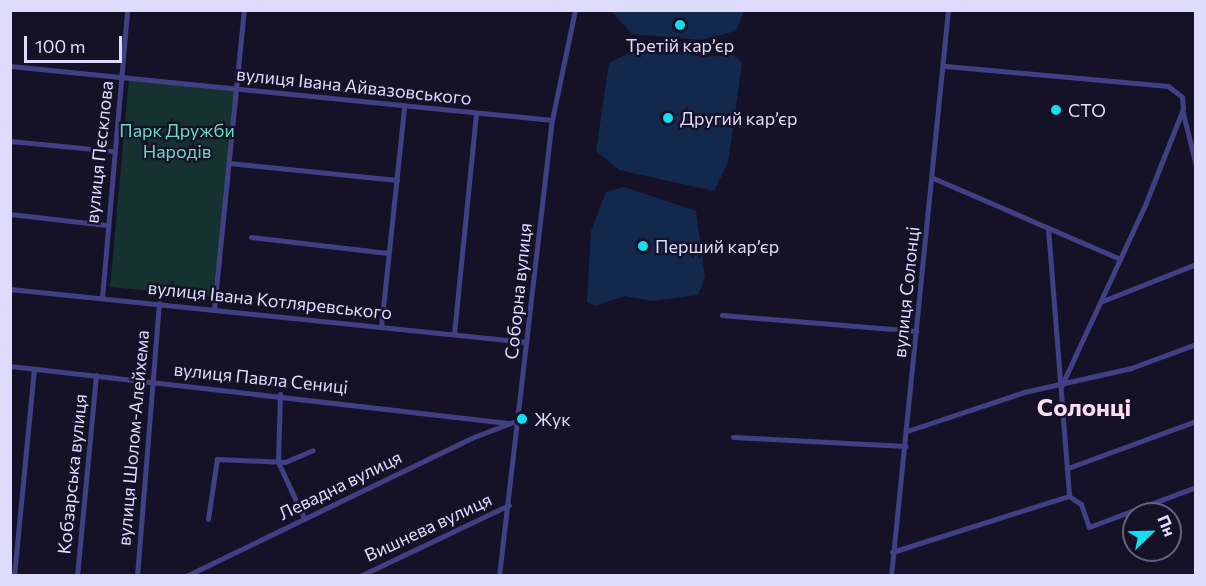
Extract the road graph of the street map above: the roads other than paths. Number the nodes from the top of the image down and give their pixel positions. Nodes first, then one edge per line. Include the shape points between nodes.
1 (127, 10) edge
2 (244, 10) edge
3 (575, 10) edge
4 (948, 10) edge
5 (10, 66) edge
6 (945, 66) junction
7 (122, 77) junction
8 (237, 89) junction
9 (404, 109) junction
10 (1183, 109) junction
11 (476, 115) junction
12 (552, 120) junction
13 (10, 141) edge
14 (112, 151) junction
15 (229, 163) junction
16 (1196, 166) edge
17 (933, 178) junction
18 (397, 180) junction
19 (10, 214) edge
20 (106, 225) junction
21 (1048, 228) junction
22 (251, 237) dead end
23 (388, 252) junction
24 (1120, 259) junction
25 (1196, 264) edge
26 (10, 289) edge
27 (102, 298) junction
28 (1100, 302) junction
29 (159, 303) junction
30 (214, 309) junction
31 (722, 315) dead end
32 (381, 327) junction
33 (916, 331) junction
34 (454, 334) junction
35 (526, 342) junction
36 (1196, 344) edge
37 (10, 366) edge
38 (34, 369) junction
39 (96, 375) junction
40 (153, 381) junction
41 (1061, 387) junction
42 (280, 394) junction
43 (521, 420) junction
44 (1196, 421) edge
45 (508, 423) junction
46 (907, 431) junction
47 (733, 437) dead end
48 (906, 446) junction
49 (313, 450) dead end
50 (278, 462) junction
51 (1068, 468) junction
52 (1196, 487) edge
53 (1069, 496) junction
54 (509, 505) junction
55 (304, 518) junction
56 (208, 519) dead end
57 (892, 552) junction
58 (14, 576) edge
59 (77, 576) edge
60 (137, 576) edge
61 (186, 576) edge
62 (360, 576) edge
63 (499, 576) edge
64 (891, 576) edge

1 - 7 street, вулиця Пєсклова
2 - 8 street
3 - 12 street, Соборна вулиця
4 - 6 street, вулиця Солонці
5 - 7 street, вулиця Івана Айвазовського
6 - 10 street via 1168,86 1180,93
6 - 17 street, вулиця Солонці
7 - 8 street, вулиця Івана Айвазовського
7 - 14 street, вулиця Пєсклова
8 - 9 street, вулиця Івана Айвазовського
8 - 15 street
9 - 11 street, вулиця Івана Айвазовського
9 - 18 street
10 - 16 street
10 - 24 street
11 - 12 street, вулиця Івана Айвазовського
11 - 34 street
12 - 35 street, Соборна вулиця
13 - 14 street
14 - 20 street, вулиця Пєсклова
15 - 18 street
15 - 30 street
17 - 21 street
17 - 33 street, вулиця Солонці
18 - 23 street
19 - 20 street
20 - 27 street, вулиця Пєсклова
21 - 24 street
21 - 41 street
22 - 23 street
23 - 32 street
24 - 28 street
25 - 28 street
26 - 27 street, вулиця Івана Котляревського
27 - 29 street, вулиця Івана Котляревського
28 - 41 street
29 - 30 street, вулиця Івана Котляревського
29 - 40 street, вулиця Шолом-Алейхема
30 - 32 street, вулиця Івана Котляревського
31 - 33 street
32 - 34 street, вулиця Івана Котляревського
33 - 46 street, вулиця Солонці
34 - 35 street, вулиця Івана Котляревського
35 - 43 street, Соборна вулиця
36 - 41 street
37 - 38 street, вулиця Павла Сениці
38 - 39 street, вулиця Павла Сениці
38 - 58 street
39 - 40 street, вулиця Павла Сениці
39 - 59 street, Кобзарська вулиця
40 - 42 street, вулиця Павла Сениці
40 - 60 street, вулиця Шолом-Алейхема
41 - 46 street via 1024,392
41 - 51 street
42 - 45 street, вулиця Павла Сениці
42 - 50 street
43 - 45 street
43 - 54 street, Соборна вулиця
44 - 51 street
45 - 55 street, Левадна вулиця
46 - 48 street, вулиця Солонці
47 - 48 street
48 - 57 street, вулиця Солонці
49 - 50 street
50 - 55 street
50 - 56 street via 217,459
51 - 53 street
52 - 53 street via 1089,527 1082,504
53 - 57 street
54 - 62 street, Вишнева вулиця
54 - 63 street, Соборна вулиця
55 - 61 street, Левадна вулиця
57 - 64 street, вулиця Солонці

